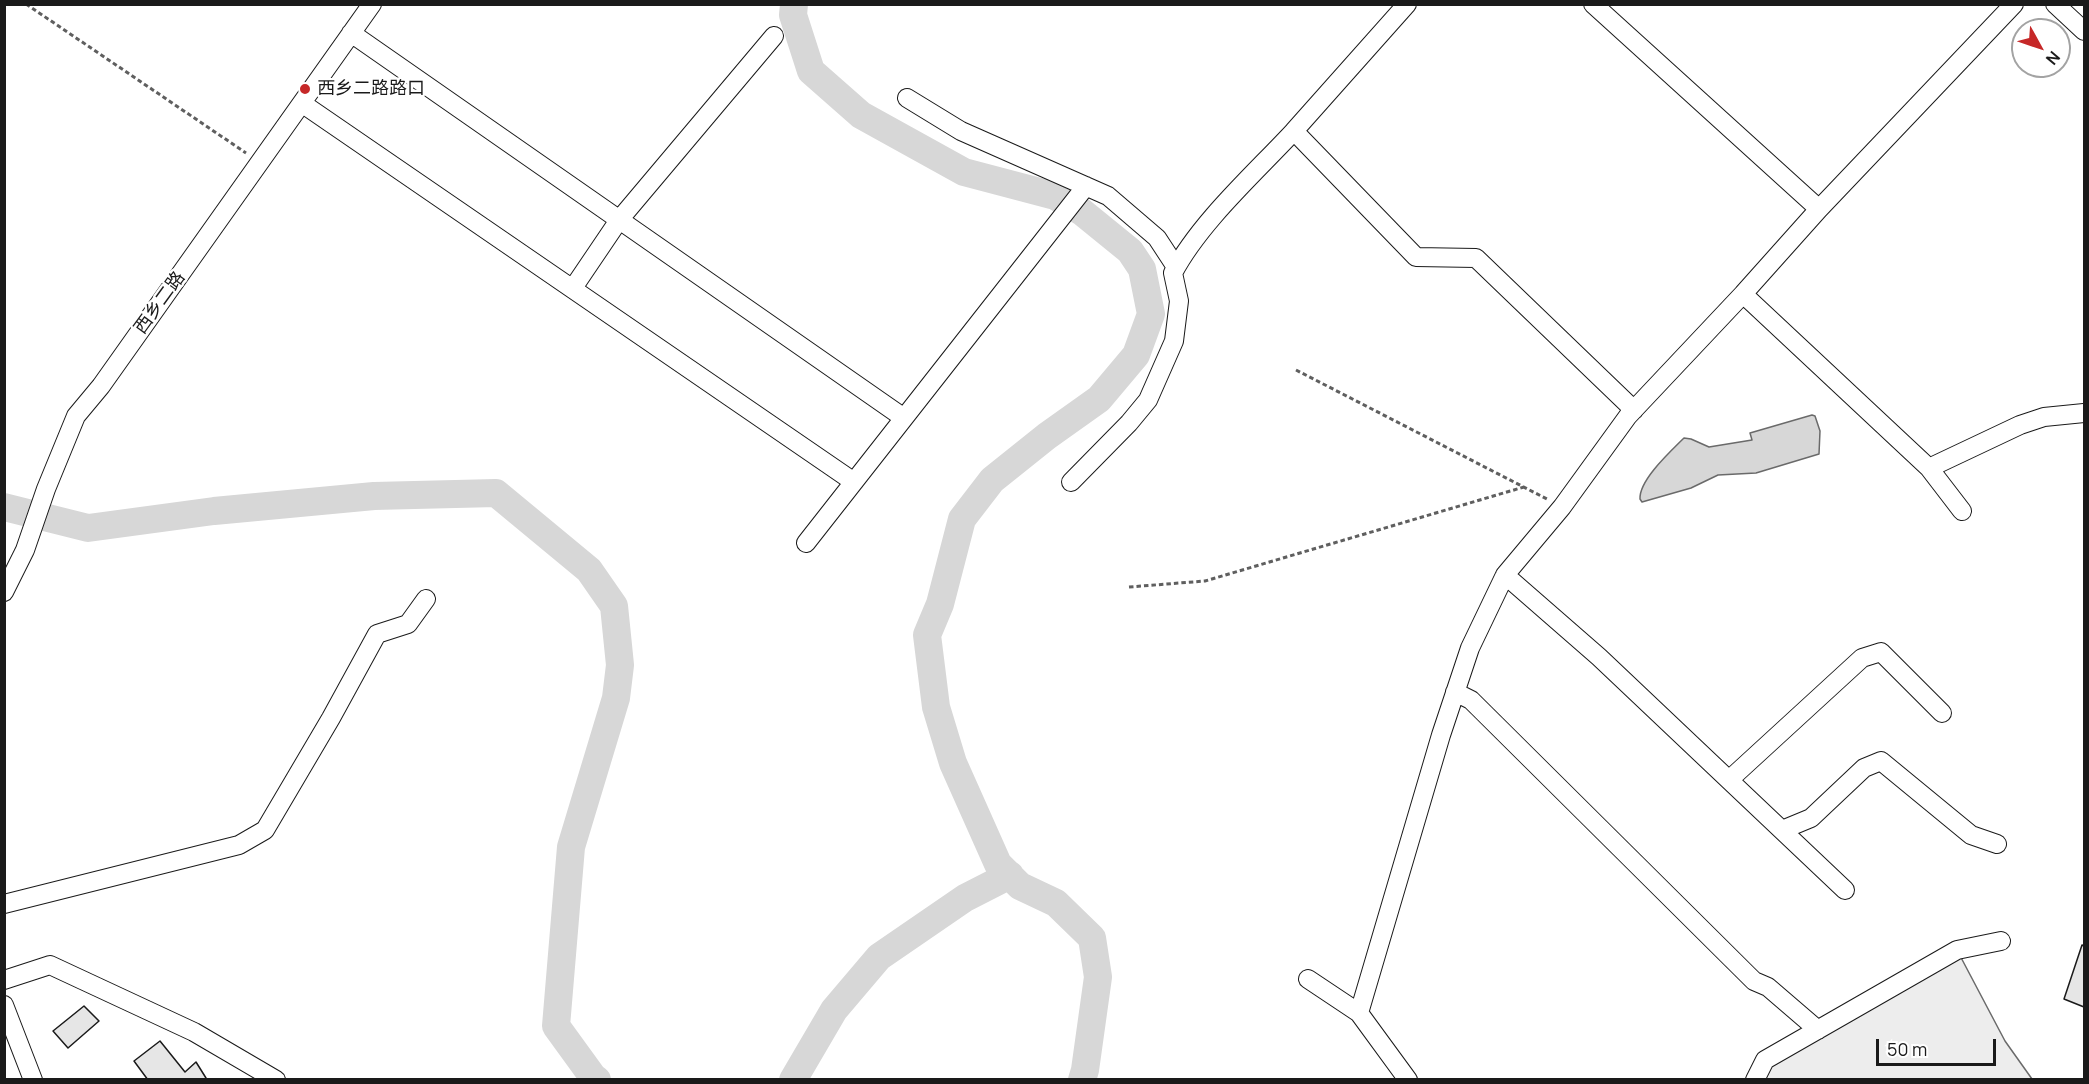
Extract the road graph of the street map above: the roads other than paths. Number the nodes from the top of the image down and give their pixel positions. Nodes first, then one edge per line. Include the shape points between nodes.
1 (372, 4) edge
2 (1407, 4) edge
3 (1593, 4) edge
4 (2014, 4) edge
5 (2055, 4) edge
6 (2085, 31) edge
7 (351, 33) junction
8 (774, 36) dead end
9 (907, 98) dead end
10 (303, 104) junction
11 (1294, 131) junction
12 (1086, 186) junction
13 (1819, 209) junction
14 (619, 220) junction
15 (1176, 267) junction
16 (573, 288) junction
17 (1743, 294) junction
18 (1634, 410) junction
19 (2085, 413) edge
20 (903, 418) junction
21 (1929, 468) junction
22 (854, 482) junction
23 (1071, 482) dead end
24 (1962, 511) dead end
25 (806, 543) dead end
26 (1505, 575) junction
27 (4, 592) edge
28 (426, 599) dead end
29 (1455, 692) junction
30 (1942, 713) dead end
31 (1729, 780) junction
32 (1782, 830) junction
33 (1997, 844) dead end
34 (1845, 890) dead end
35 (4, 904) edge
36 (2001, 941) dead end
37 (1308, 979) dead end
38 (4, 980) edge
39 (4, 1005) edge
40 (1359, 1013) junction
41 (1818, 1030) junction
42 (33, 1080) edge
43 (276, 1080) edge
44 (1408, 1080) edge
45 (1755, 1080) edge

1 - 7 street, 西乡二路
2 - 11 street
3 - 13 street
4 - 13 street
5 - 6 street
7 - 10 street, 西乡二路
7 - 14 street
8 - 14 street
9 - 12 street via 961,131
10 - 16 street
10 - 27 street, 西乡二路 via 102,386 76,416 25,550
11 - 15 street via 1219,211
11 - 18 street via 1416,257 1476,258
12 - 15 street via 1108,196 1157,238
12 - 20 street
13 - 17 street
14 - 16 street
14 - 20 street
15 - 23 street via 1173,273 1179,301 1174,341 1148,400
16 - 22 street
17 - 18 street
17 - 21 street
18 - 26 street via 1562,507
19 - 21 street via 2020,424
20 - 22 street
21 - 24 street
22 - 25 street
26 - 29 street via 1470,648
26 - 31 street
28 - 35 street via 408,624 376,634 332,718 265,830 239,845
29 - 40 street
29 - 41 street via 1471,700 1754,981 1768,987
30 - 31 street via 1881,652 1862,658
31 - 32 street
32 - 33 street via 1811,818 1864,768 1881,761 1971,835
32 - 34 street
36 - 41 street via 1957,950
37 - 40 street
38 - 43 street via 50,965 194,1032
39 - 42 street
40 - 44 street
41 - 45 street via 1765,1060

